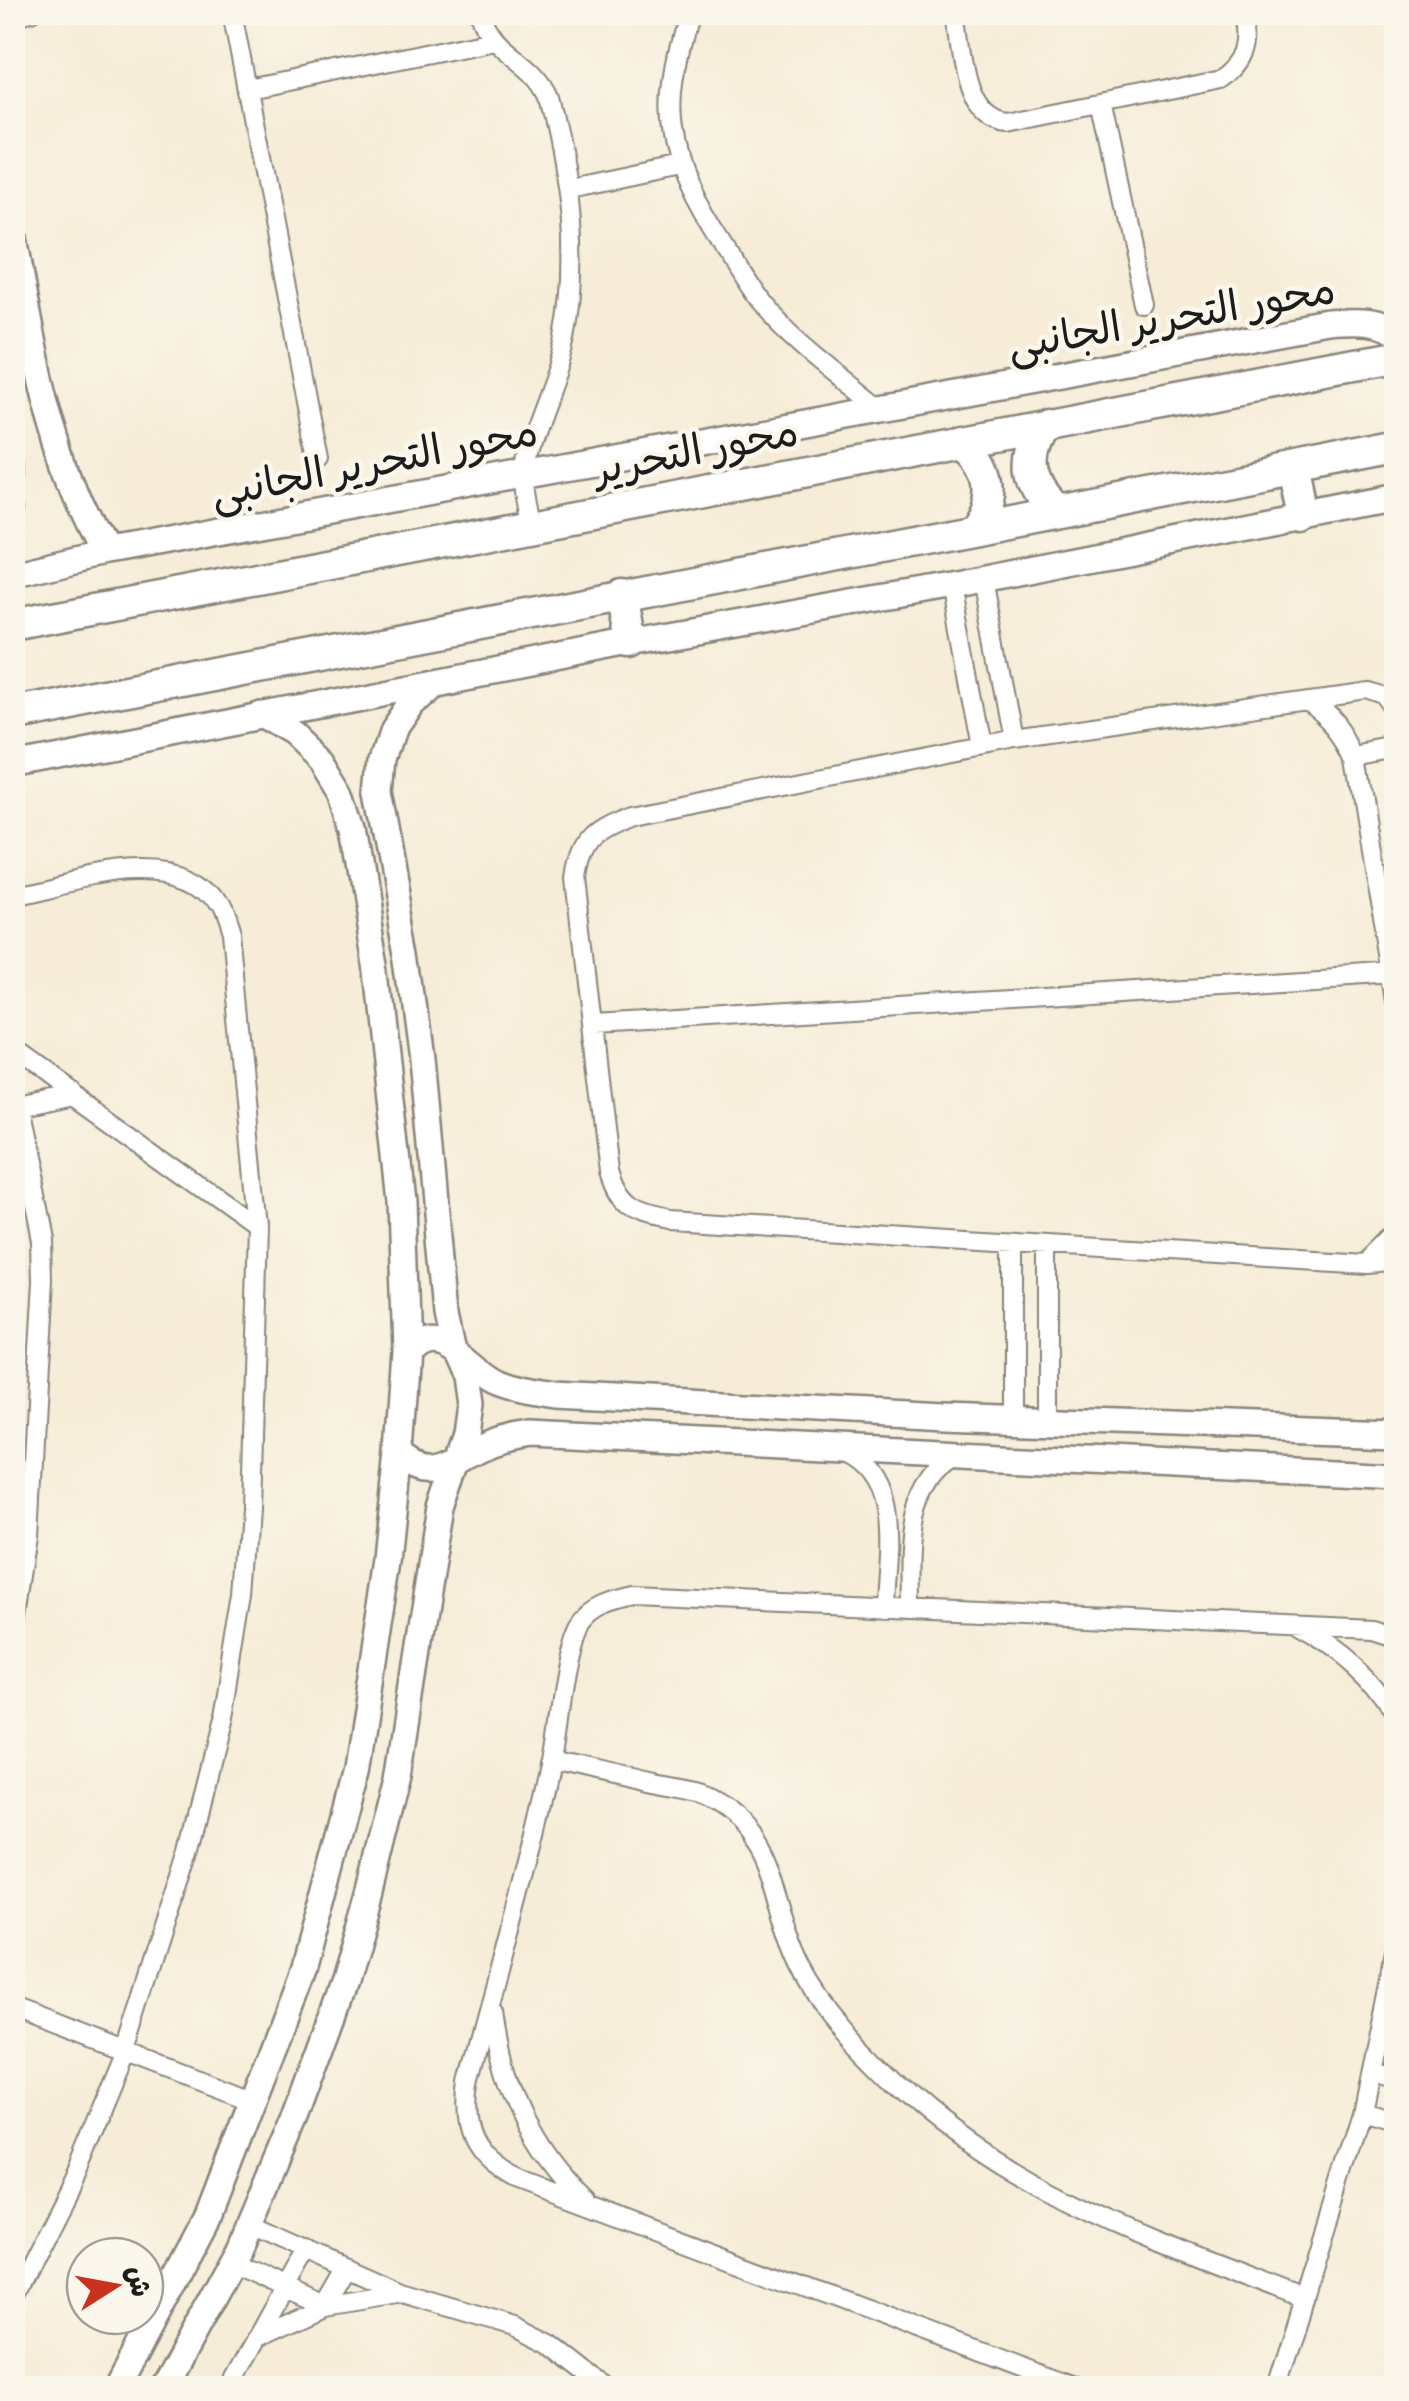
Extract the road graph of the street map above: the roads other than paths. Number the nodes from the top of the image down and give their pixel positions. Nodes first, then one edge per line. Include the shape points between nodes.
1 (32, 12) edge
2 (232, 12) edge
3 (480, 12) edge
4 (956, 12) edge
5 (1245, 12) edge
6 (689, 13) edge
7 (12, 16) edge
8 (493, 39) junction
9 (248, 89) junction
10 (1101, 104) junction
11 (679, 166) junction
12 (570, 189) junction
13 (12, 228) edge
14 (1144, 306) dead end
15 (1396, 340) edge
16 (1396, 359) edge
17 (880, 408) junction
18 (1046, 425) junction
19 (963, 441) junction
20 (1396, 448) edge
21 (318, 460) dead end
22 (1293, 468) junction
23 (12, 469) edge
24 (524, 474) junction
25 (1390, 501) edge
26 (12, 509) edge
27 (1057, 513) junction
28 (1303, 515) junction
29 (532, 524) junction
30 (974, 528) junction
31 (104, 552) junction
32 (12, 574) edge
33 (984, 579) junction
34 (952, 585) junction
35 (622, 595) junction
36 (12, 625) edge
37 (631, 644) junction
38 (434, 682) junction
39 (1309, 700) junction
40 (1396, 709) edge
41 (12, 714) edge
42 (263, 714) junction
43 (1014, 740) junction
44 (982, 747) junction
45 (1396, 750) edge
46 (1356, 756) junction
47 (12, 764) edge
48 (386, 822) junction
49 (352, 828) junction
50 (12, 895) edge
51 (1395, 975) edge
52 (1396, 1002) edge
53 (594, 1025) junction
54 (12, 1050) edge
55 (73, 1094) junction
56 (13, 1106) edge
57 (257, 1227) junction
58 (1396, 1235) edge
59 (1014, 1244) junction
60 (1047, 1246) junction
61 (1396, 1261) edge
62 (1367, 1264) junction
63 (453, 1350) junction
64 (406, 1352) junction
65 (1013, 1418) junction
66 (1047, 1420) junction
67 (1396, 1432) edge
68 (836, 1448) junction
69 (399, 1453) junction
70 (956, 1455) junction
71 (455, 1460) junction
72 (1396, 1476) edge
73 (883, 1607) junction
74 (910, 1608) junction
75 (1294, 1625) junction
76 (1396, 1637) edge
77 (12, 1645) edge
78 (1396, 1718) edge
79 (552, 1760) junction
80 (1396, 1946) edge
81 (491, 1999) junction
82 (12, 2008) edge
83 (126, 2051) junction
84 (1372, 2074) junction
85 (1396, 2081) edge
86 (254, 2100) junction
87 (1362, 2114) junction
88 (1396, 2124) edge
89 (593, 2207) junction
90 (250, 2225) junction
91 (306, 2249) junction
92 (231, 2263) junction
93 (348, 2268) junction
94 (286, 2288) junction
95 (402, 2293) junction
96 (12, 2298) edge
97 (1305, 2299) junction
98 (325, 2306) junction
99 (260, 2336) junction
100 (117, 2388) edge
101 (163, 2388) edge
102 (229, 2388) edge
103 (608, 2388) edge
104 (1076, 2388) edge
105 (1277, 2388) edge

1 - 7 street
2 - 9 street
3 - 8 street
4 - 10 street via 974,102 988,118 1008,123
5 - 10 street via 1245,56 1221,79
6 - 11 street via 671,102
8 - 9 street
8 - 12 street via 542,82
9 - 21 street
10 - 14 street
11 - 12 street
11 - 17 street via 760,301
12 - 24 street via 574,228 564,345
13 - 31 street via 51,425 73,491
15 - 17 street, محور التحرير الجانبى via 1361,323 1330,326
16 - 18 main road, محور التحرير
17 - 24 street, محور التحرير الجانبى
18 - 19 main road, محور التحرير
18 - 27 main road via 1030,455 1030,472
19 - 29 main road, محور التحرير
19 - 30 main road via 986,465 990,481 985,514
20 - 22 main road
22 - 27 main road
22 - 28 main road
23 - 26 street
24 - 29 street
24 - 31 street, محور التحرير الجانبى
25 - 28 street
27 - 30 main road
28 - 33 street
29 - 36 main road, محور التحرير
30 - 35 main road
31 - 32 street, محور التحرير الجانبى
33 - 34 street
33 - 43 street
34 - 37 street
34 - 44 street
35 - 37 main road
35 - 41 main road
37 - 38 street
38 - 42 street
38 - 48 street via 392,729 379,791
39 - 40 street via 1366,691
39 - 43 street
39 - 46 street via 1338,723
42 - 47 street
42 - 49 street via 322,760 342,792
43 - 44 street
44 - 53 street via 600,827 579,849 575,877
45 - 46 street
46 - 51 street
48 - 49 street
48 - 63 street via 422,1059 438,1268
49 - 64 street via 375,962 399,1185
50 - 57 street via 164,871 195,882 218,906 229,936
51 - 52 street
51 - 53 street
53 - 59 street via 609,1172 616,1196 638,1215
54 - 55 street
55 - 56 street
55 - 57 street
56 - 77 street via 42,1243 43,1280 29,1535
57 - 83 street via 249,1506 226,1702 190,1851
58 - 62 street
59 - 60 street
59 - 65 street
60 - 62 street
60 - 66 street
61 - 62 street
63 - 64 street via 435,1340
63 - 65 street via 497,1382 559,1395
63 - 71 street via 469,1405
64 - 69 street
65 - 66 street
66 - 67 street
68 - 70 street
68 - 71 street via 530,1433 506,1436
68 - 73 street via 866,1466 883,1496
69 - 71 street via 432,1469
69 - 86 street via 356,1768 303,1968
70 - 72 street
70 - 74 street via 932,1472 918,1497 910,1536
71 - 90 street via 434,1538 398,1776 369,1893 332,2016
73 - 74 street
73 - 79 street via 612,1599 580,1622 572,1642
74 - 75 street
75 - 76 street via 1371,1629
75 - 78 street via 1346,1658
79 - 81 street
79 - 97 street via 697,1792 742,1820 758,1841 803,1972 832,2014 901,2088 975,2148 1103,2220
80 - 84 street
81 - 89 street via 502,2066 520,2114 546,2157
81 - 89 street via 467,2106 480,2150 517,2178
82 - 83 street
83 - 86 street
83 - 96 street via 76,2172
84 - 85 street
84 - 87 street
86 - 100 street via 208,2215
87 - 88 street
87 - 97 street
89 - 104 street
90 - 91 street
90 - 92 street
91 - 93 street
91 - 94 street
92 - 94 street
92 - 101 street
93 - 95 street
93 - 98 street
94 - 98 street
94 - 99 street
95 - 98 street
95 - 103 street via 515,2326
97 - 105 street
98 - 99 street
99 - 102 street

